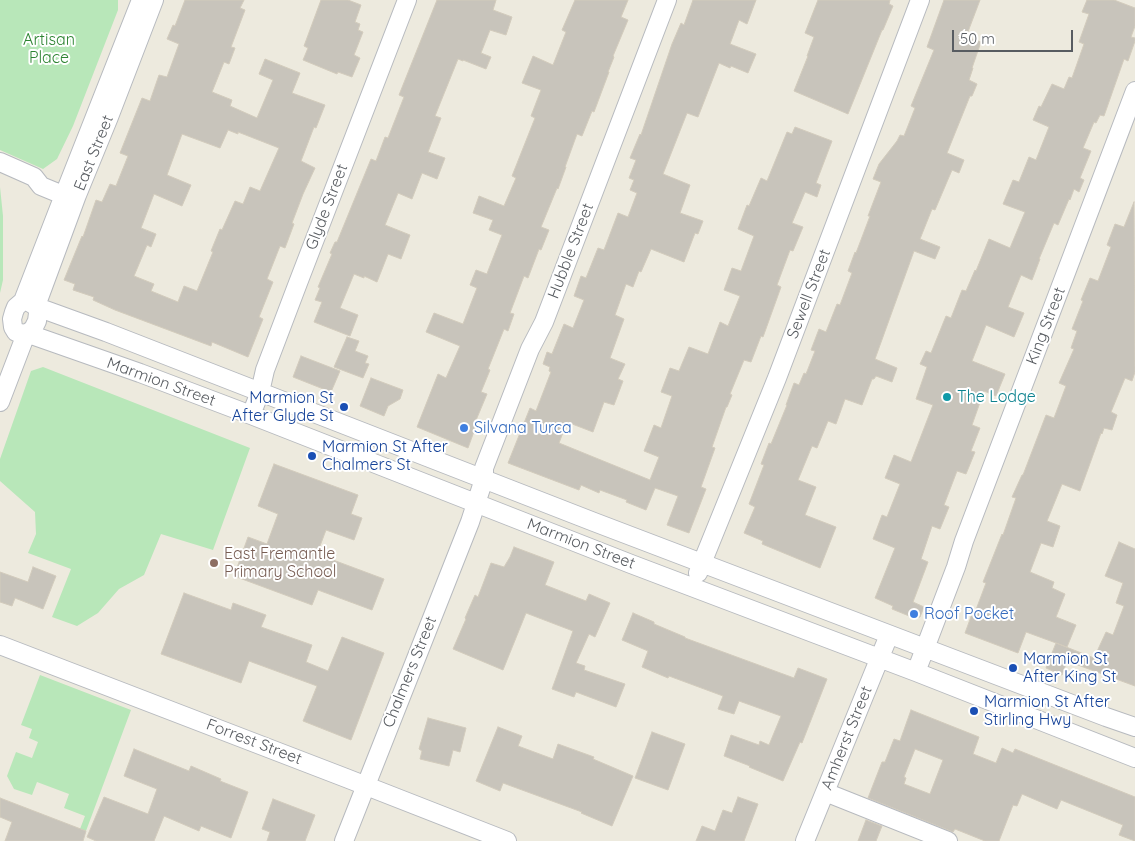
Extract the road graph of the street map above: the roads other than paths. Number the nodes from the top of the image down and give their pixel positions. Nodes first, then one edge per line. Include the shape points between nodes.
1 (141, 0) edge
2 (154, 0) edge
3 (407, 0) edge
4 (667, 0) edge
5 (920, 0) edge
6 (1135, 92) edge
7 (0, 162) edge
8 (71, 192) junction
9 (32, 305) junction
10 (22, 332) junction
11 (0, 369) edge
12 (260, 392) junction
13 (0, 402) edge
14 (251, 416) junction
15 (484, 479) junction
16 (476, 503) junction
17 (702, 563) junction
18 (693, 587) junction
19 (889, 635) junction
20 (0, 645) edge
21 (926, 648) junction
22 (880, 659) junction
23 (916, 672) junction
24 (1135, 727) edge
25 (1135, 758) edge
26 (366, 785) junction
27 (825, 792) junction
28 (344, 841) edge
29 (507, 841) edge
30 (805, 841) edge
31 (948, 841) edge

1 - 8 street, East Street
2 - 8 street, East Street via 109,116
3 - 12 street, Glyde Street via 265,370
4 - 15 street, Hubble Street via 544,322 530,349 486,462
5 - 17 street, Sewell Street via 777,378
6 - 21 street, King Street
7 - 8 street via 34,177 43,176
8 - 9 street, East Street
9 - 10 street via 38,313 37,321 33,329
9 - 10 street via 16,307 14,312 12,322
9 - 12 street, Marmion Street
10 - 11 street
10 - 13 street
10 - 14 street, Marmion Street
12 - 14 street, Glyde Street
12 - 15 street, Marmion Street
14 - 16 street, Marmion Street
15 - 16 street, Hubble Street
15 - 17 street, Marmion Street
16 - 18 street, Marmion Street
16 - 26 street, Chalmers Street
17 - 18 street, Sewell Street
17 - 19 street, Marmion Street
18 - 22 street, Marmion Street
19 - 21 street, Marmion Street
19 - 22 street, Amherst Street
20 - 26 street, Forrest Street
21 - 23 street, King Street
21 - 24 street, Marmion Street
22 - 23 street, Marmion Street
22 - 27 street, Amherst Street
23 - 25 street, Marmion Street
26 - 28 street, Chalmers Street
26 - 29 street, Forrest Street
27 - 30 street, Amherst Street
27 - 31 street

